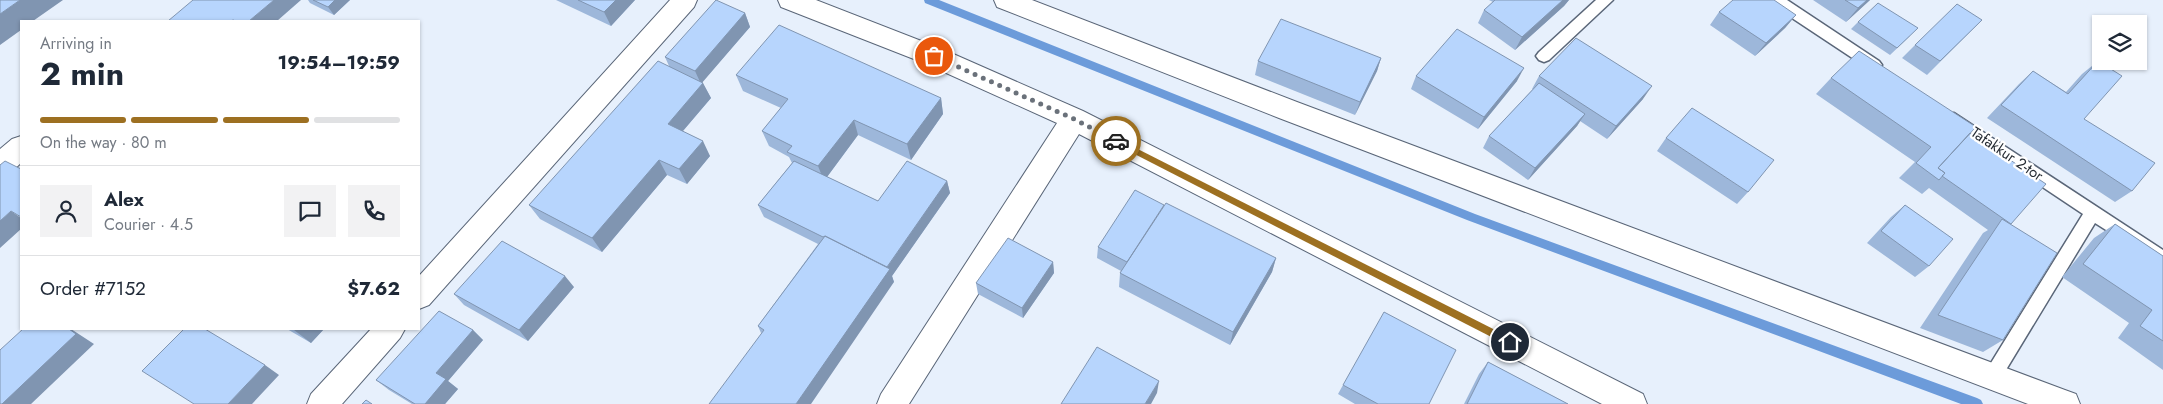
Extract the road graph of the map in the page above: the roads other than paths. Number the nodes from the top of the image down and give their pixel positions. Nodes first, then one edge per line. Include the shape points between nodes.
1 (685, 0) edge
2 (790, 0) edge
3 (1006, 0) edge
4 (1606, 0) edge
5 (1776, 0) edge
6 (1544, 56) dead end
7 (1890, 76) edge
8 (1939, 109) edge
9 (1074, 119) junction
10 (20, 148) edge
11 (0, 164) edge
12 (2093, 212) junction
13 (2163, 259) edge
14 (420, 295) edge
15 (389, 330) edge
16 (1992, 377) junction
17 (322, 404) edge
18 (892, 404) edge
19 (1632, 404) edge
20 (2065, 404) edge

1 - 14 street
2 - 9 street via 934,56
3 - 16 street
4 - 6 lane
5 - 7 lane
8 - 12 lane, Tafakkur 2-tor
9 - 18 street
9 - 19 street
10 - 11 street
12 - 13 lane, Tafakkur 2-tor
12 - 16 lane
15 - 17 street
16 - 20 street

